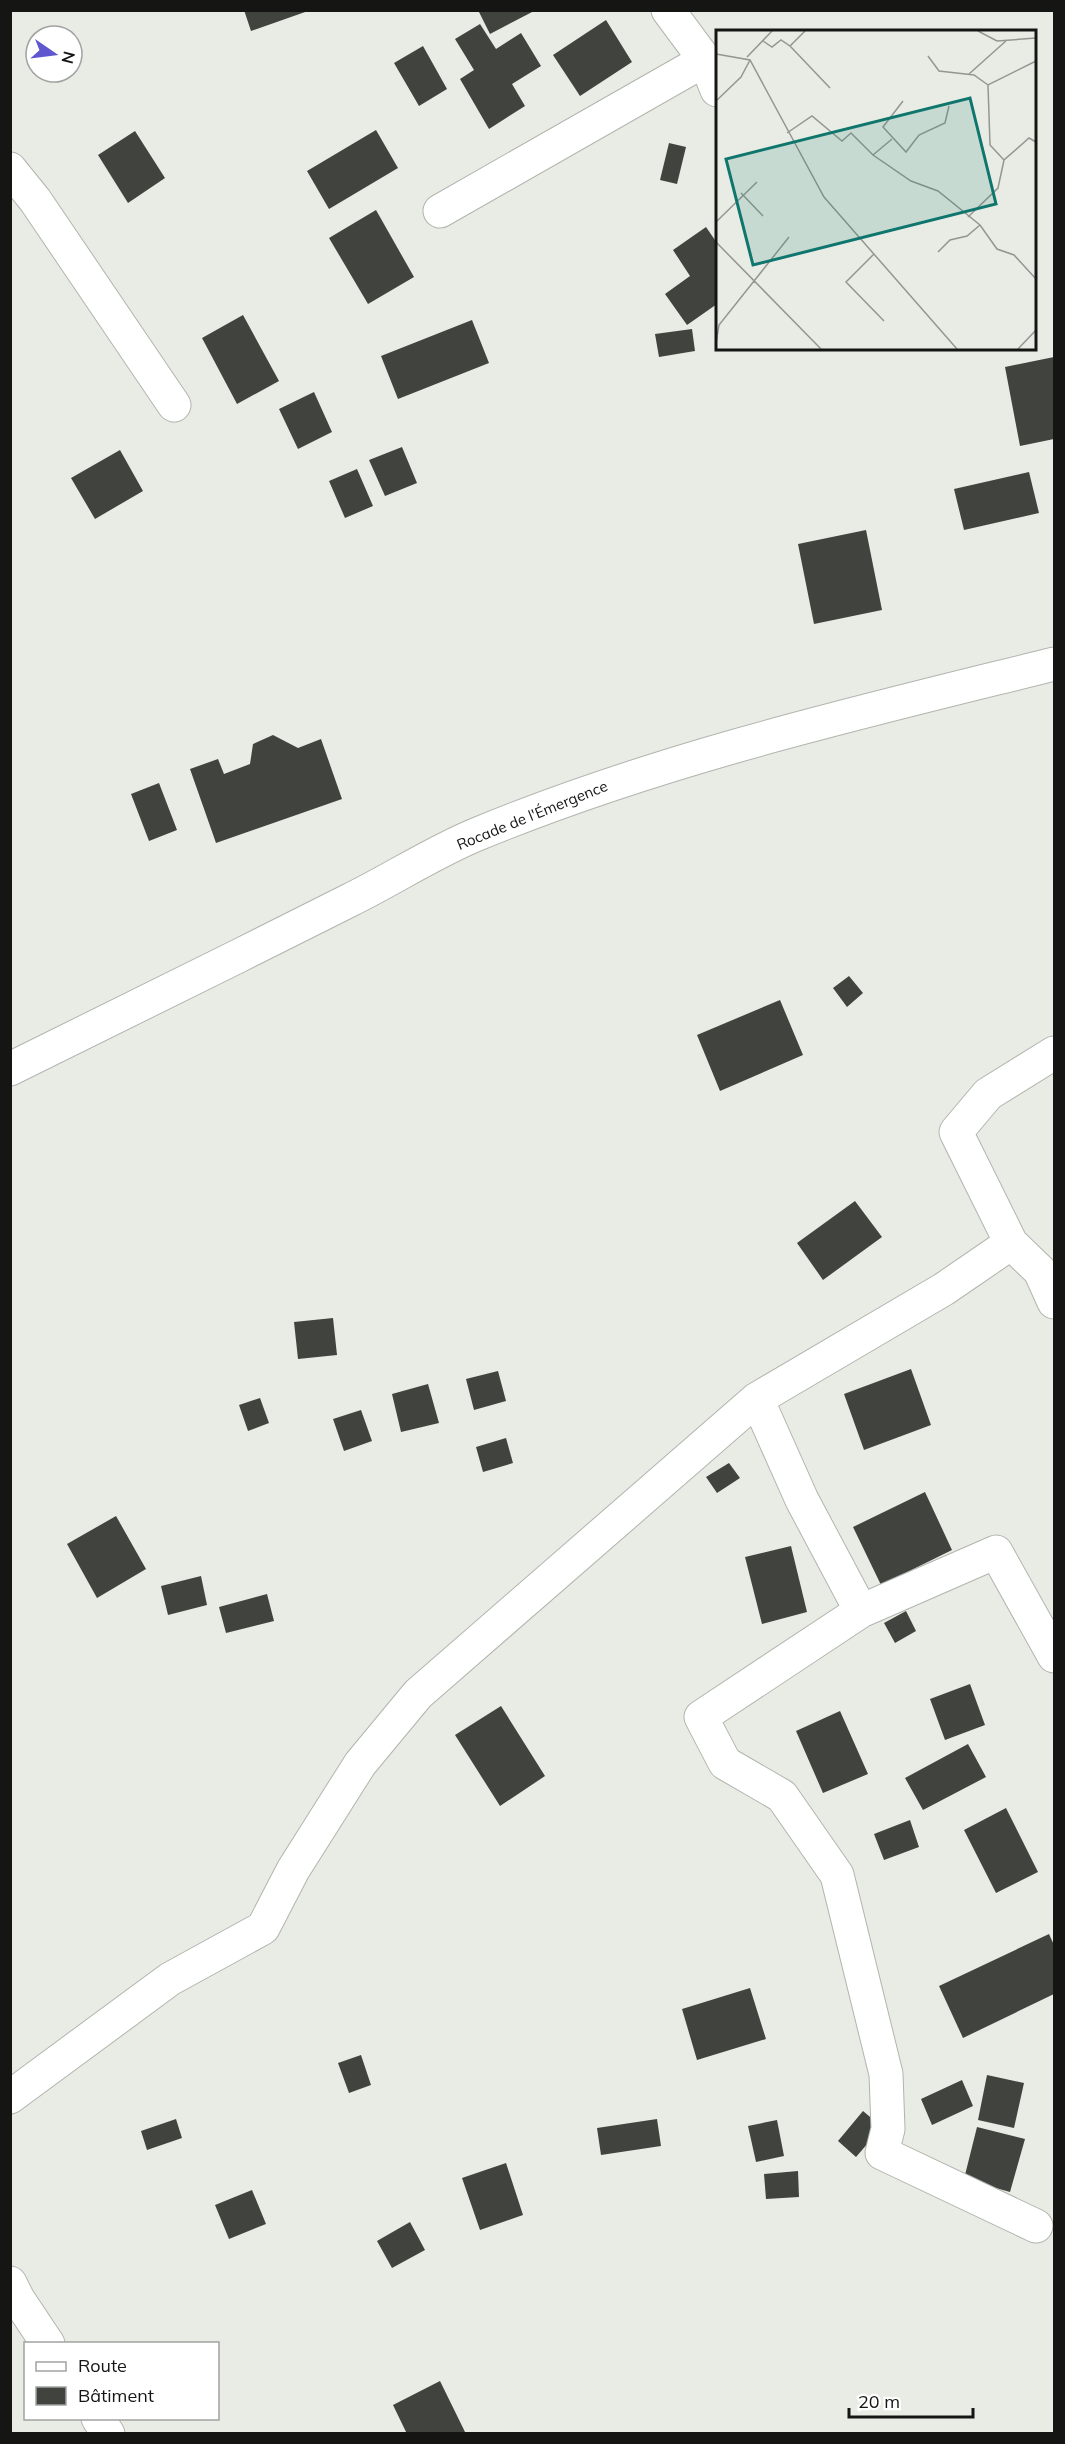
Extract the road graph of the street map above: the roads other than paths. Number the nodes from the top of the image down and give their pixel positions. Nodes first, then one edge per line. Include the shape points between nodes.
1 (668, 10) edge
2 (705, 60) junction
3 (716, 88) edge
4 (10, 169) edge
5 (440, 211) dead end
6 (174, 405) dead end
7 (1054, 664) edge
8 (1054, 1053) edge
9 (10, 1069) edge
10 (1011, 1243) junction
11 (1054, 1302) edge
12 (757, 1399) junction
13 (861, 1611) junction
14 (1054, 1656) edge
15 (10, 2097) edge
16 (1036, 2226) dead end
17 (10, 2283) edge
18 (47, 2342) edge
19 (99, 2420) edge
20 (108, 2433) edge

1 - 2 street
2 - 3 street
2 - 5 street
4 - 6 street
7 - 9 street, Rocade de l'Émergence via 730,748 586,792 477,834
8 - 10 street via 988,1094 956,1132
10 - 11 street via 1040,1271
10 - 12 street via 944,1289
12 - 13 street via 802,1500
12 - 15 street via 418,1694 360,1764 293,1870 263,1929 170,1979
13 - 14 street via 996,1552
13 - 16 street via 701,1717 725,1763 782,1796 837,1875 886,2074 888,2129 882,2153
17 - 18 street
19 - 20 street

